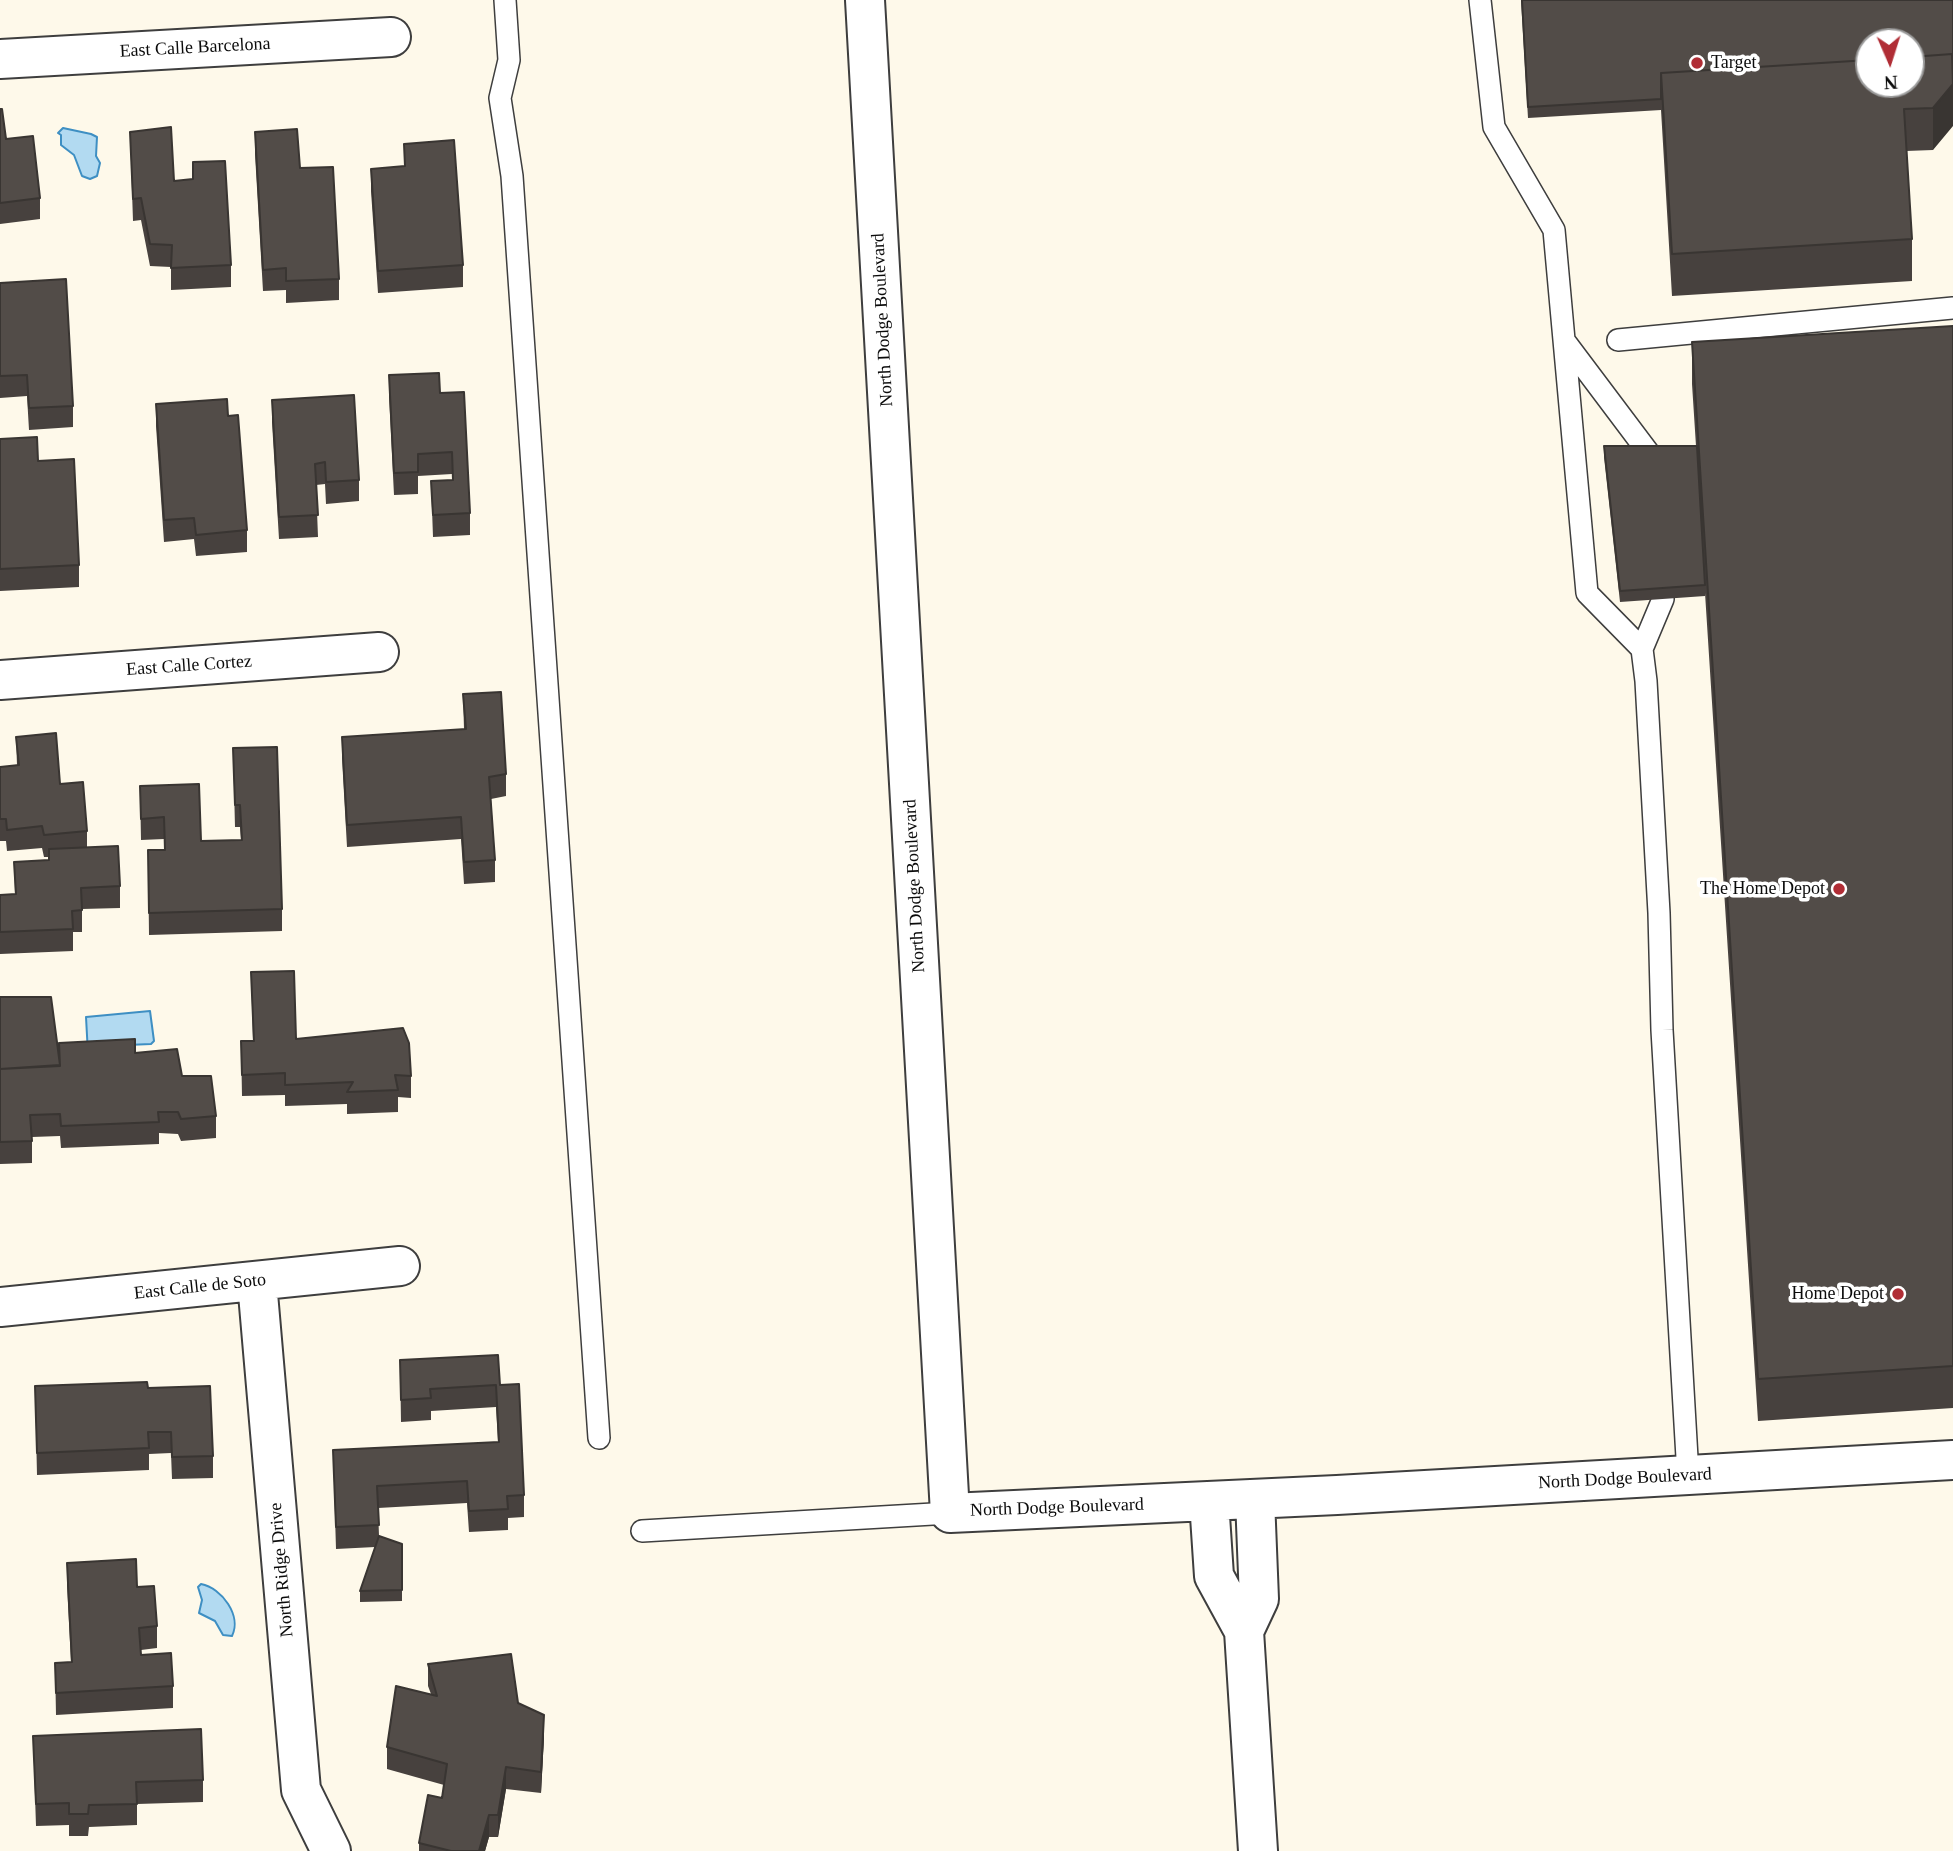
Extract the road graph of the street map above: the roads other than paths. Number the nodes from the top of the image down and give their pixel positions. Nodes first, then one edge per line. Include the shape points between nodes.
1 (505, 0) edge
2 (865, 0) edge
3 (1480, 0) edge
4 (391, 37) dead end
5 (0, 59) edge
6 (1953, 308) edge
7 (1618, 340) dead end
8 (1565, 342) junction
9 (1651, 456) edge
10 (1663, 598) edge
11 (1642, 649) junction
12 (379, 652) dead end
13 (0, 680) edge
14 (400, 1266) dead end
15 (257, 1282) junction
16 (0, 1307) edge
17 (599, 1438) dead end
18 (1953, 1460) edge
19 (1688, 1475) junction
20 (1255, 1499) junction
21 (1209, 1501) junction
22 (950, 1513) junction
23 (642, 1531) dead end
24 (1244, 1631) junction
25 (331, 1851) edge
26 (1258, 1851) edge

1 - 17 lane via 509,60 500,98 512,176
2 - 22 street, North Dodge Boulevard
3 - 8 lane via 1494,127 1554,230
4 - 5 street, East Calle Barcelona
6 - 7 lane
8 - 9 lane
8 - 11 lane via 1587,593
10 - 11 lane
11 - 19 lane
12 - 13 street, East Calle Cortez
14 - 15 street, East Calle de Soto
15 - 16 street, East Calle de Soto
15 - 25 street, North Ridge Drive via 301,1790
18 - 19 street, North Dodge Boulevard
19 - 20 street, North Dodge Boulevard
20 - 21 street, North Dodge Boulevard
20 - 24 street via 1259,1599
21 - 22 street, North Dodge Boulevard
21 - 24 street via 1214,1576
22 - 23 lane
24 - 26 street

